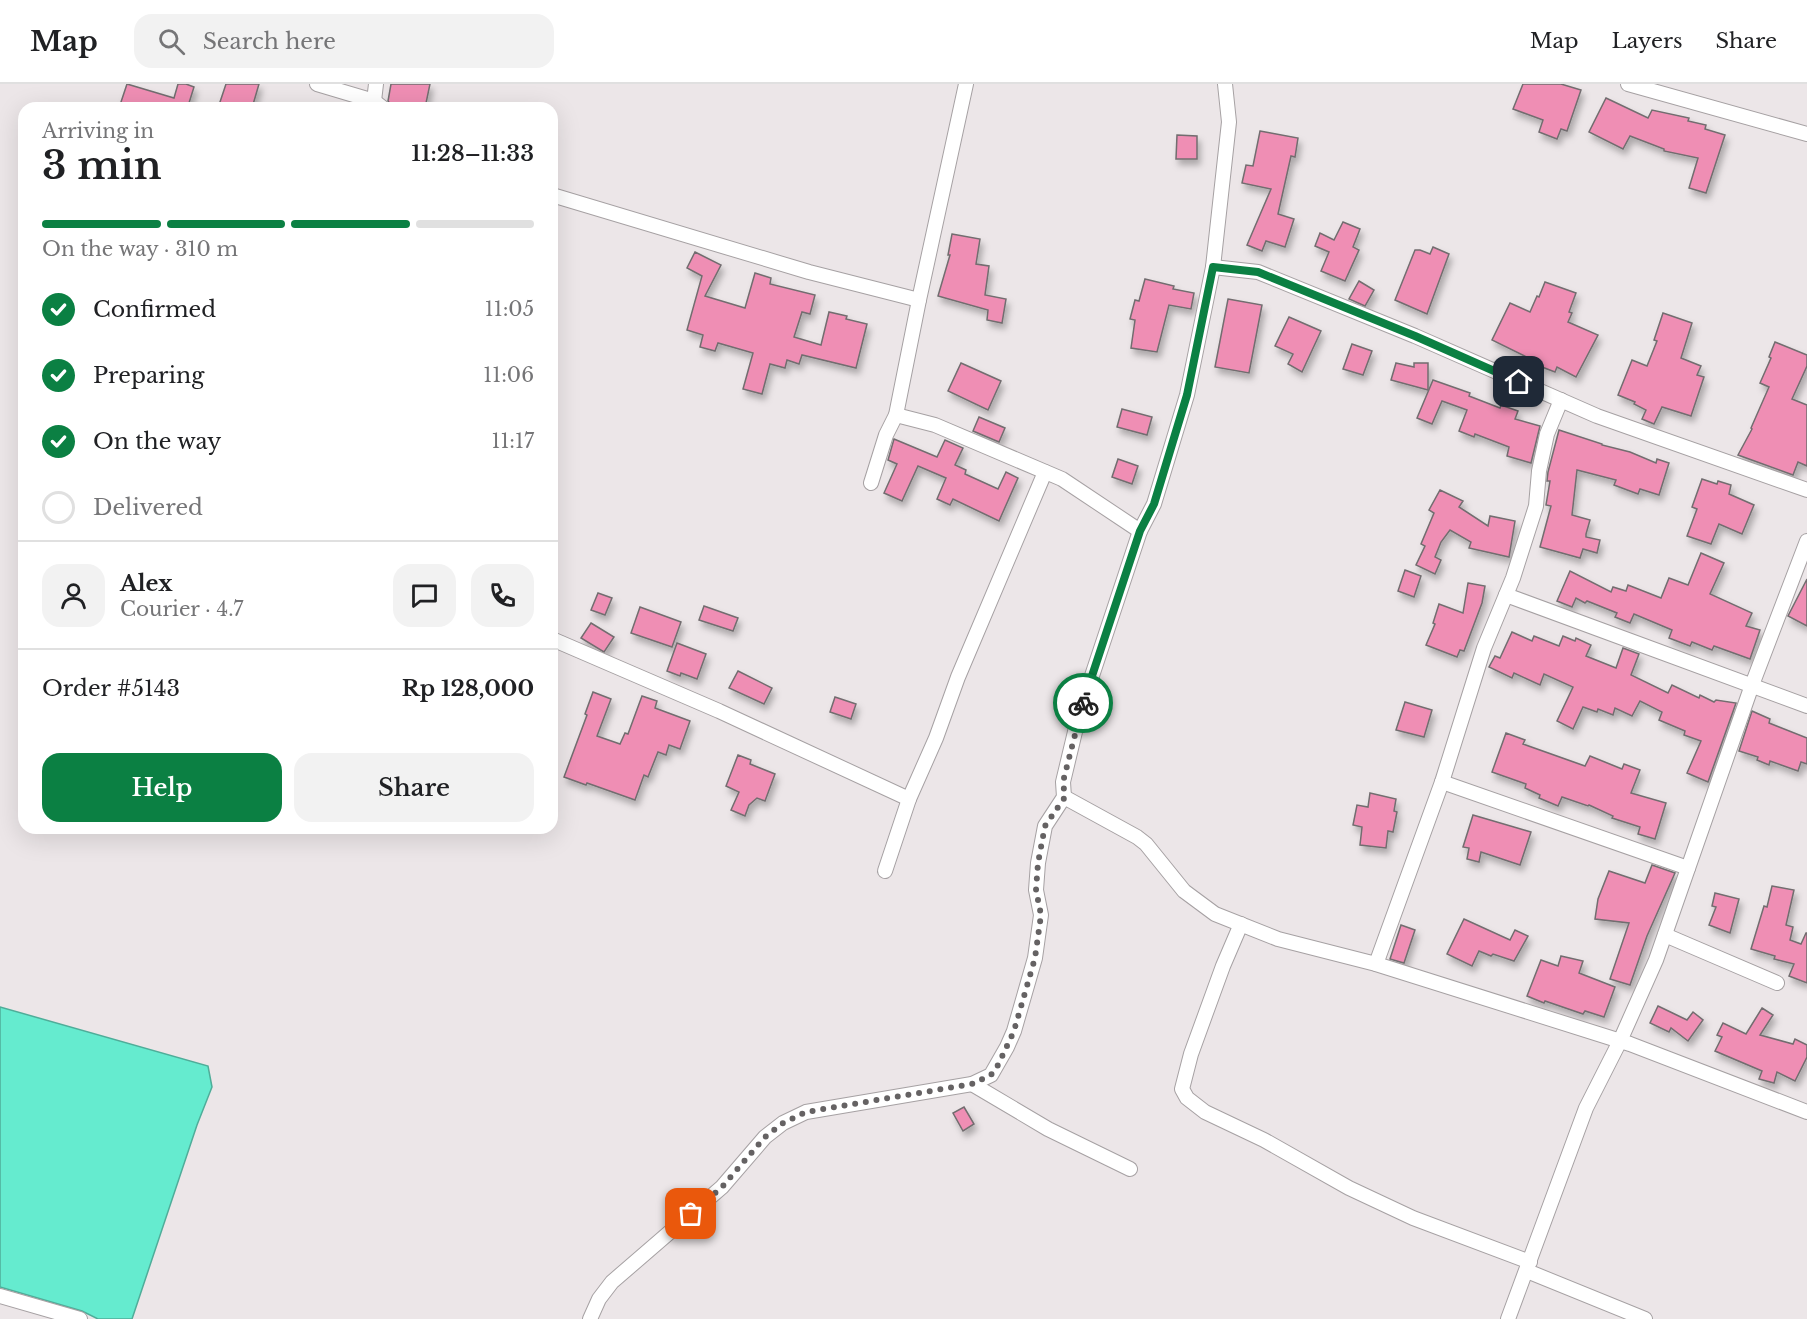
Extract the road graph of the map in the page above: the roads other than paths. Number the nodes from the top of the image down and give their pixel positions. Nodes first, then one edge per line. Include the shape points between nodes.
1 (317, 84) edge
2 (376, 84) edge
3 (966, 84) edge
4 (1224, 84) edge
5 (1628, 84) edge
6 (365, 102) edge
7 (376, 102) edge
8 (1807, 134) edge
9 (558, 197) edge
10 (1213, 267) junction
11 (919, 300) junction
12 (1561, 400) junction
13 (896, 415) junction
14 (1045, 472) junction
15 (871, 483) dead end
16 (1807, 490) edge
17 (1140, 531) junction
18 (1807, 541) edge
19 (1506, 595) junction
20 (558, 642) edge
21 (1752, 686) junction
22 (1807, 706) edge
23 (1442, 782) junction
24 (1065, 797) junction
25 (909, 799) junction
26 (1688, 868) junction
27 (885, 872) dead end
28 (1241, 924) junction
29 (1665, 935) junction
30 (1376, 964) junction
31 (1777, 983) dead end
32 (1620, 1041) junction
33 (972, 1084) junction
34 (1807, 1112) edge
35 (1130, 1169) dead end
36 (1528, 1266) junction
37 (0, 1296) edge
38 (80, 1319) edge
39 (590, 1319) edge
40 (1508, 1319) edge
41 (1645, 1319) edge

1 - 6 street
2 - 7 street
3 - 11 street
4 - 10 street via 1229,122
5 - 8 street
9 - 11 street via 809,272
10 - 12 street via 1258,272
10 - 17 street via 1187,395 1154,504
11 - 13 street
12 - 16 street
12 - 19 street via 1547,434 1536,506
13 - 14 street via 935,425
13 - 15 street
14 - 17 street via 1062,479
14 - 25 street
17 - 24 street via 1079,715 1063,782
18 - 21 street
19 - 21 street
19 - 23 street via 1484,648
20 - 25 street
21 - 22 street
21 - 26 street
23 - 26 street
23 - 30 street
24 - 28 street via 1137,837 1184,891 1215,914
24 - 33 street via 1045,826 1038,863 1036,890 1041,915 1035,958 1014,1031 991,1075
25 - 27 street
26 - 29 street
28 - 30 street via 1278,939
28 - 36 street via 1191,1054 1182,1089 1187,1098 1205,1112 1360,1193
29 - 31 street
29 - 32 street
30 - 32 street
32 - 34 street
32 - 36 street via 1586,1108
33 - 35 street via 1048,1129
33 - 39 street via 806,1112 783,1123 765,1137 722,1187 612,1282
36 - 40 street
36 - 41 street
37 - 38 street

